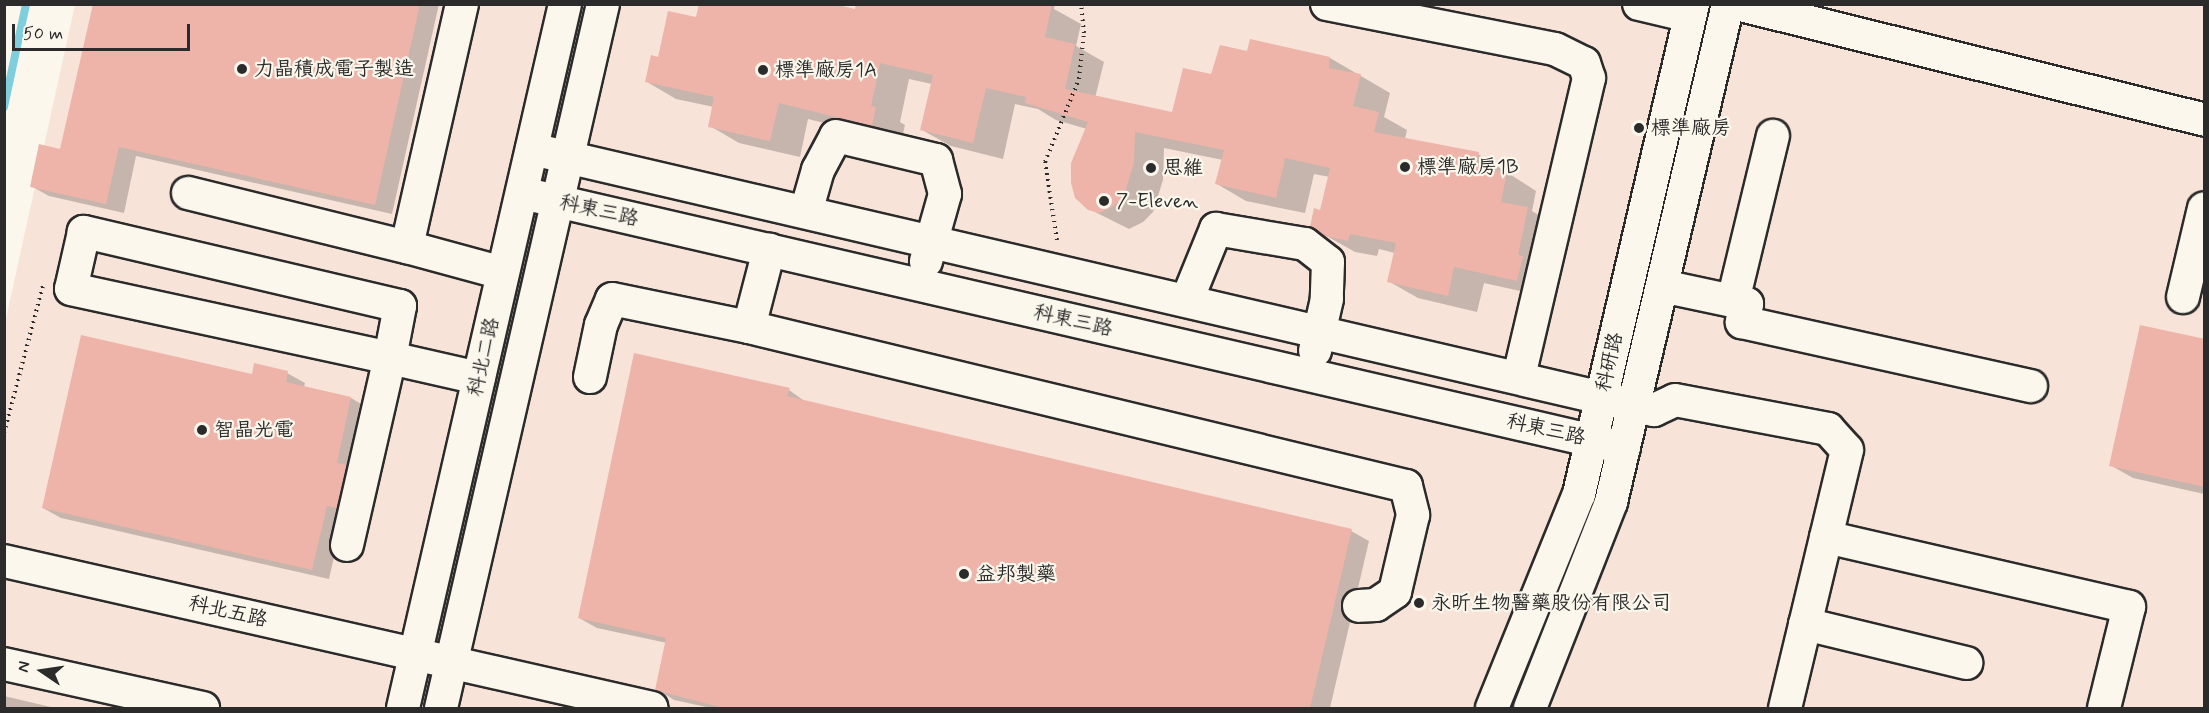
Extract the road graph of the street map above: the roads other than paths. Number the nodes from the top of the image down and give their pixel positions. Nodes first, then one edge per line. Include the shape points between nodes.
1 (462, 4) edge
2 (565, 4) edge
3 (603, 4) edge
4 (1327, 4) edge
5 (1639, 4) edge
6 (1728, 4) edge
7 (1737, 4) edge
8 (1691, 10) edge
9 (2205, 120) edge
10 (1773, 135) dead end
11 (532, 149) junction
12 (568, 157) junction
13 (188, 193) dead end
14 (522, 193) junction
15 (558, 202) junction
16 (2205, 208) edge
17 (806, 212) junction
18 (931, 241) junction
19 (407, 247) junction
20 (769, 250) junction
21 (503, 273) junction
22 (920, 285) junction
23 (1662, 286) junction
24 (2183, 297) dead end
25 (1187, 300) junction
26 (1733, 301) junction
27 (749, 327) junction
28 (1321, 331) junction
29 (390, 358) junction
30 (1309, 375) junction
31 (590, 377) dead end
32 (1519, 377) junction
33 (479, 378) junction
34 (2031, 386) dead end
35 (1602, 396) junction
36 (1634, 403) junction
37 (1592, 440) junction
38 (1624, 448) junction
39 (1826, 537) junction
40 (346, 545) dead end
41 (4, 561) edge
42 (1359, 606) dead end
43 (1805, 624) junction
44 (415, 656) junction
45 (1966, 663) dead end
46 (4, 664) edge
47 (452, 664) junction
48 (203, 708) edge
49 (403, 708) edge
50 (441, 708) edge
51 (652, 708) edge
52 (1492, 708) edge
53 (1530, 708) edge
54 (1785, 708) edge
55 (2104, 708) edge

1 - 19 street
2 - 11 street, 科北二路
3 - 12 street, 科北二路
4 - 32 street via 1555,49 1584,63 1589,78
5 - 8 street
6 - 23 street, 科研路
7 - 9 street
8 - 35 street, 科研路
10 - 26 street
11 - 12 street
11 - 14 street, 科北二路
12 - 15 street, 科北二路
12 - 17 street
13 - 19 street
14 - 15 street, 科東三路
14 - 21 street, 科北二路
15 - 20 street, 科東三路
15 - 47 street, 科北二路
16 - 24 street
17 - 18 street
17 - 18 street via 818,170 836,136 936,160 945,195
18 - 22 street
18 - 25 street
19 - 21 street
20 - 22 street, 科東三路
20 - 27 street
21 - 33 street, 科北二路
22 - 30 street, 科東三路
23 - 26 street
23 - 36 street, 科研路
25 - 28 street
25 - 28 street via 1216,229 1305,244 1328,262
26 - 34 street via 1747,304 1742,322
27 - 31 street via 612,299 601,325
27 - 42 street via 1406,486 1413,515 1395,592 1376,605
28 - 30 street
28 - 32 street
29 - 29 street via 400,306 84,232 57,286
29 - 33 street
29 - 40 street
30 - 37 street, 科東三路
32 - 35 street
33 - 44 street, 科北二路
35 - 36 street
35 - 37 street, 科研路
36 - 38 street, 科研路
36 - 39 street via 1654,410 1675,400 1828,429 1847,450
37 - 38 street, 科東三路
37 - 52 street, 科研路 via 1579,494
38 - 53 street, 科研路 via 1611,502
39 - 43 street
39 - 55 street via 2129,607
41 - 44 street, 科北五路
43 - 45 street
43 - 54 street
44 - 47 street, 科北五路
44 - 49 street, 科北二路
46 - 48 street
47 - 50 street, 科北二路
47 - 51 street, 科北五路

